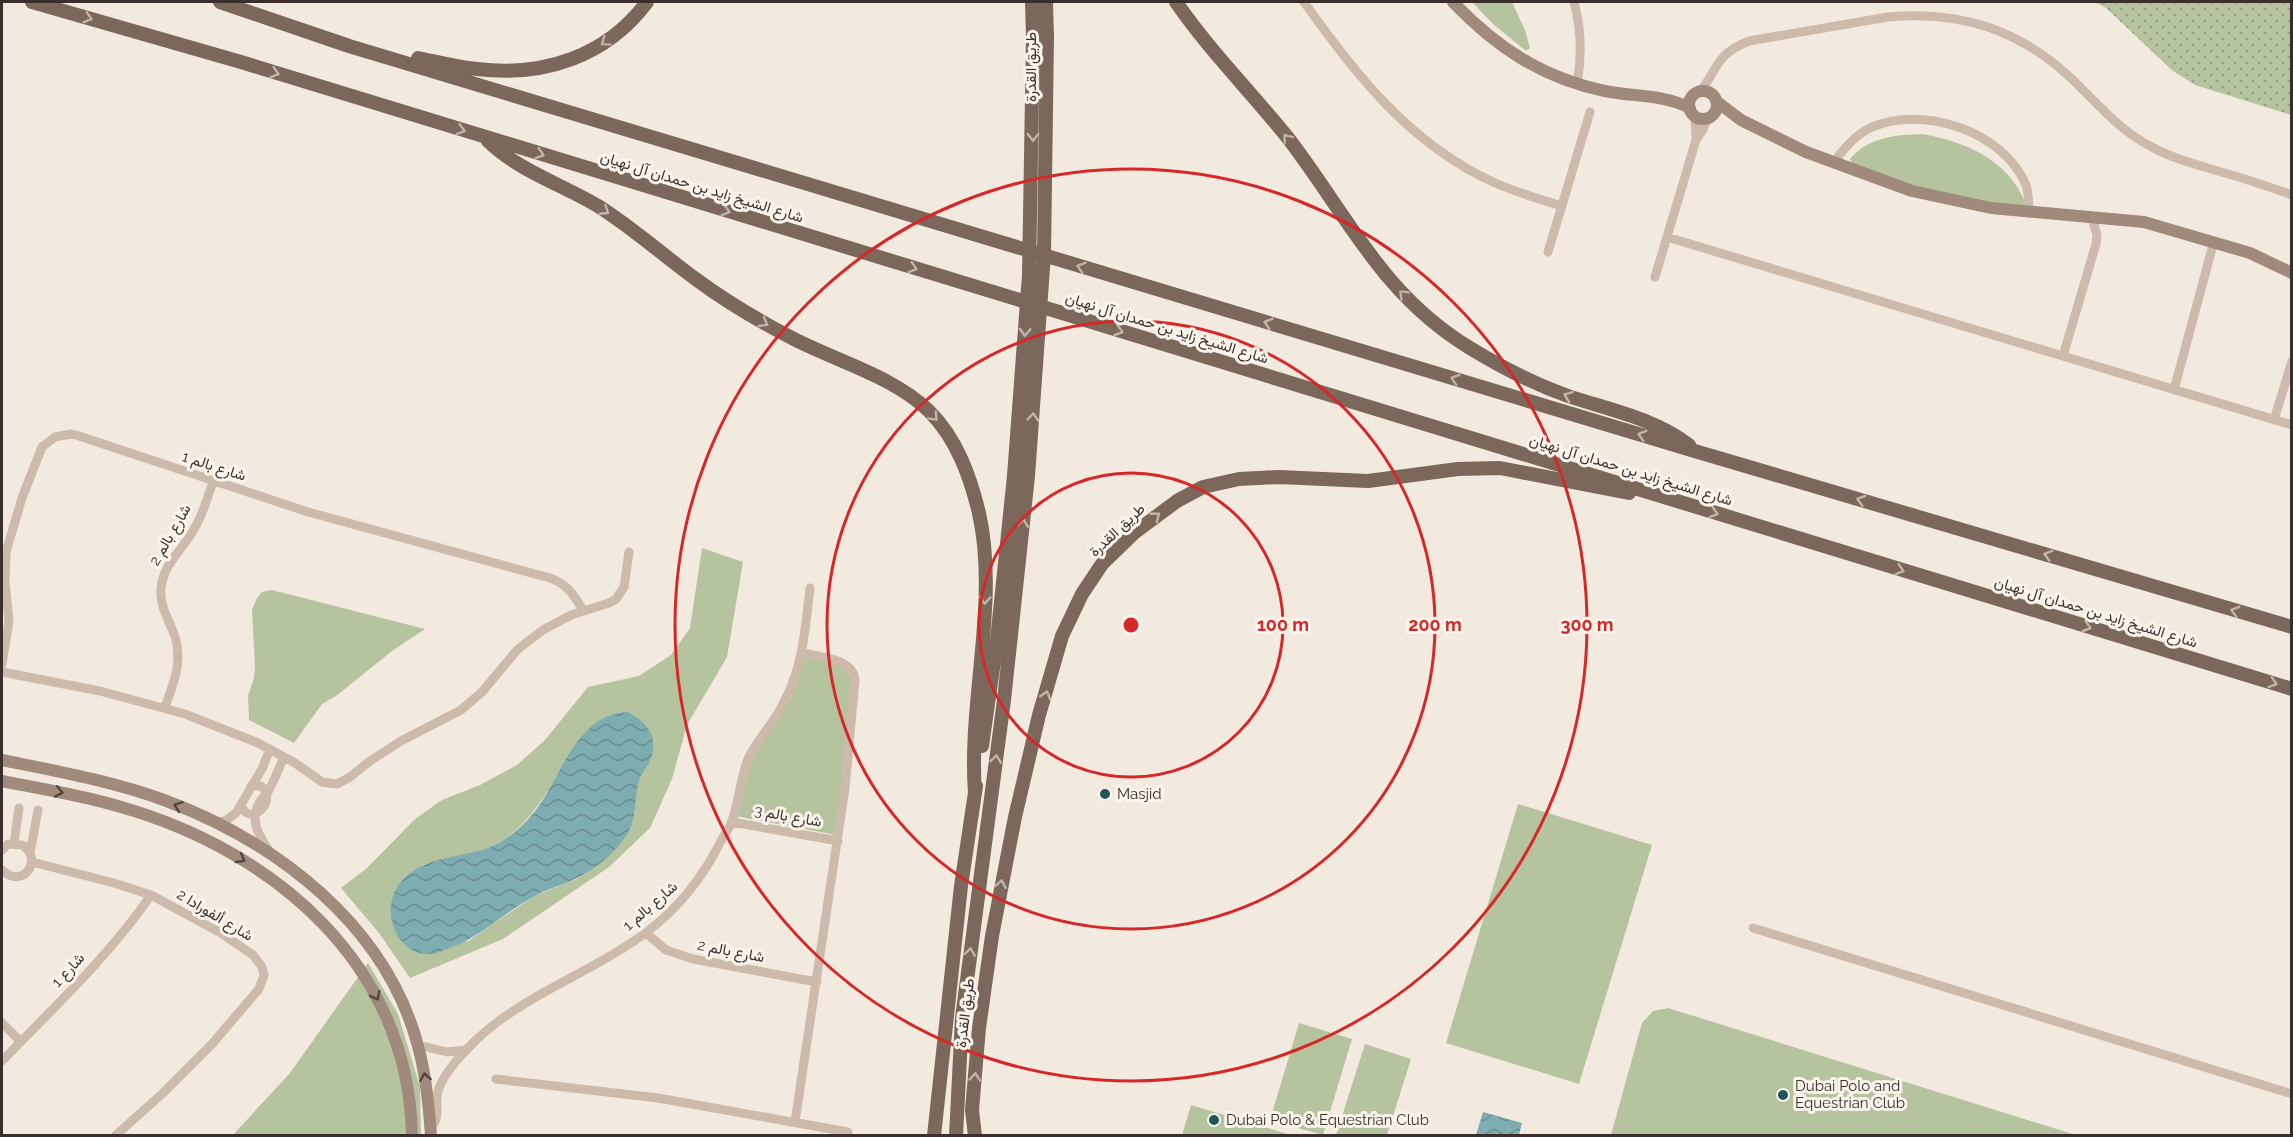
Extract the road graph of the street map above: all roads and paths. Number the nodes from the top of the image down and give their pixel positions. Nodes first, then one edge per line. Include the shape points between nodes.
1 (32, 2) edge
2 (220, 2) edge
3 (647, 2) edge
4 (1032, 2) edge
5 (1046, 2) edge
6 (1176, 2) edge
7 (1304, 2) edge
8 (1453, 2) edge
9 (1574, 2) edge
10 (1040, 37) junction
11 (349, 46) junction
12 (1577, 84) junction
13 (1703, 105) junction
14 (1590, 112) dead end
15 (484, 137) junction
16 (1834, 163) junction
17 (2292, 195) edge
18 (1562, 206) junction
19 (2029, 213) junction
20 (2092, 218) junction
21 (1667, 237) junction
22 (2214, 241) junction
23 (1548, 252) dead end
24 (2292, 273) edge
25 (1655, 277) dead end
26 (2063, 356) junction
27 (2292, 361) edge
28 (2174, 390) junction
29 (2274, 420) junction
30 (2292, 425) edge
31 (1698, 452) junction
32 (1021, 476) junction
33 (213, 482) junction
34 (1658, 496) junction
35 (629, 552) dead end
36 (810, 588) dead end
37 (583, 610) junction
38 (2292, 627) edge
39 (802, 652) junction
40 (2, 664) edge
41 (2, 672) edge
42 (2292, 689) edge
43 (165, 707) junction
44 (270, 749) junction
45 (284, 757) junction
46 (2, 760) edge
47 (2, 781) edge
48 (251, 786) junction
49 (975, 793) junction
50 (267, 794) junction
51 (241, 805) junction
52 (19, 808) dead end
53 (38, 810) dead end
54 (256, 814) junction
55 (215, 822) junction
56 (732, 822) junction
57 (838, 841) junction
58 (14, 843) junction
59 (2, 850) edge
60 (272, 854) junction
61 (31, 857) junction
62 (5, 873) edge
63 (2, 884) edge
64 (151, 895) junction
65 (297, 898) junction
66 (1753, 928) dead end
67 (646, 933) junction
68 (370, 947) junction
69 (817, 982) junction
70 (2, 1023) edge
71 (20, 1041) junction
72 (418, 1045) junction
73 (467, 1050) junction
74 (2, 1061) edge
75 (496, 1078) dead end
76 (2292, 1094) edge
77 (972, 1110) junction
78 (937, 1111) junction
79 (795, 1122) junction
80 (431, 1132) edge
81 (849, 1132) dead end
82 (115, 1136) edge
83 (412, 1136) edge
84 (929, 1136) edge
85 (934, 1136) edge
86 (956, 1136) edge
87 (970, 1136) edge
88 (975, 1136) edge

1 -> 15 main road, شارع الشيخ زايد بن حمدان آل نهيان
2 - 11 main road
3 -> 11 main road via 620,31 596,49 569,62 539,68 476,69
4 - 10 main road, طريق القدرة
5 - 10 main road, طريق القدرة
31 -> 6 main road via 1651,423 1564,394 1514,372 1468,347 1430,318 1380,270 1302,156
7 - 18 street via 1358,74 1410,128 1493,182
8 - 12 street via 1509,52
9 - 12 street via 1581,51
10 - 32 main road, طريق القدرة, bridge
31 -> 11 main road
12 - 13 street
13 - 16 street
13 - 17 street via 1720,59 1736,46 1762,37 1908,15 1966,20 2014,36 2038,50 2113,120 2150,147
13 - 21 street
14 - 18 street
15 -> 34 main road, شارع الشيخ زايد بن حمدان آل نهيان
15 -> 49 main road via 519,165 620,221 741,309 905,393 929,411 947,434 962,459 974,493 985,556 974,744
16 - 19 street via 1912,191
16 - 19 street via 1857,136 1881,124 1910,120 1941,122 1984,140 2013,165 2025,183
18 - 23 street
19 - 20 street
20 - 22 street via 2144,222
20 - 26 street via 2096,244
21 - 25 street
21 - 26 street
22 - 24 street
22 - 28 street
26 - 28 street
27 - 29 street
28 - 29 street
29 - 30 street
38 -> 31 main road
32 - 49 main road, طريق القدرة
86 -> 32 main road, طريق القدرة via 962,1018 1004,700
33 - 37 street, شارع بالم 1 via 404,540 550,578 570,589
33 - 40 street, شارع بالم 1 via 71,434 48,441 39,454 8,542 5,572 9,621
33 - 43 street, شارع بالم 2 via 195,529 163,576 162,606 176,642 178,660
34 -> 42 main road, شارع الشيخ زايد بن حمدان آل نهيان
77 -> 34 main road, طريق القدرة via 979,1028 1004,864 1039,715 1062,636 1082,594 1102,564 1134,533 1191,492 1253,477 1359,481 1458,468 1500,468 1616,492
35 - 37 street via 621,594 609,603
36 - 39 street, شارع بالم 1
37 - 45 street via 530,639 461,710 400,741 344,782 322,782
39 - 56 street, شارع بالم 1 via 783,705 745,767
39 - 57 street via 842,662 855,675
41 - 43 street
43 - 44 street
44 - 45 street
44 - 48 street
45 - 50 street
55 -> 46 street via 129,789
47 -> 65 street via 90,799 164,822 237,856
48 - 50 street via 261,786
48 - 51 street
49 - 78 main road, طريق القدرة
50 - 54 street
51 - 54 street via 246,813
51 - 55 street via 229,819
52 - 58 street
53 - 61 street
54 - 60 street via 257,832
55 - 60 street
56 - 57 street, شارع بالم 3
56 - 67 street, شارع بالم 1 via 697,883
57 - 69 street
58 - 59 street
58 - 61 street, شارع ألفورادا 2 via 22,844
60 - 68 street via 325,895
61 - 62 street via 24,875 13,877
61 - 64 street, شارع ألفورادا 2
62 - 63 street
64 - 71 street, شارع 1 via 121,934
64 - 82 street, شارع ألفورادا 2 via 253,955 264,975 259,989 188,1070
65 - 68 street via 304,892 311,894
65 -> 83 street via 339,940 379,999 402,1061
66 - 76 street
67 - 69 street, شارع بالم 2 via 666,950 693,959
67 - 73 street, شارع بالم 1 via 518,1008
68 - 72 street via 400,996
69 - 79 street
70 - 71 street
71 - 74 street, شارع 1
72 - 73 street via 447,1052
80 -> 72 street
73 - 80 street, شارع بالم 1 via 439,1088 438,1116
75 - 79 street via 658,1098
77 - 87 main road
77 - 88 main road, طريق القدرة
78 - 84 main road, طريق القدرة
78 - 85 main road, طريق القدرة
79 - 81 street

